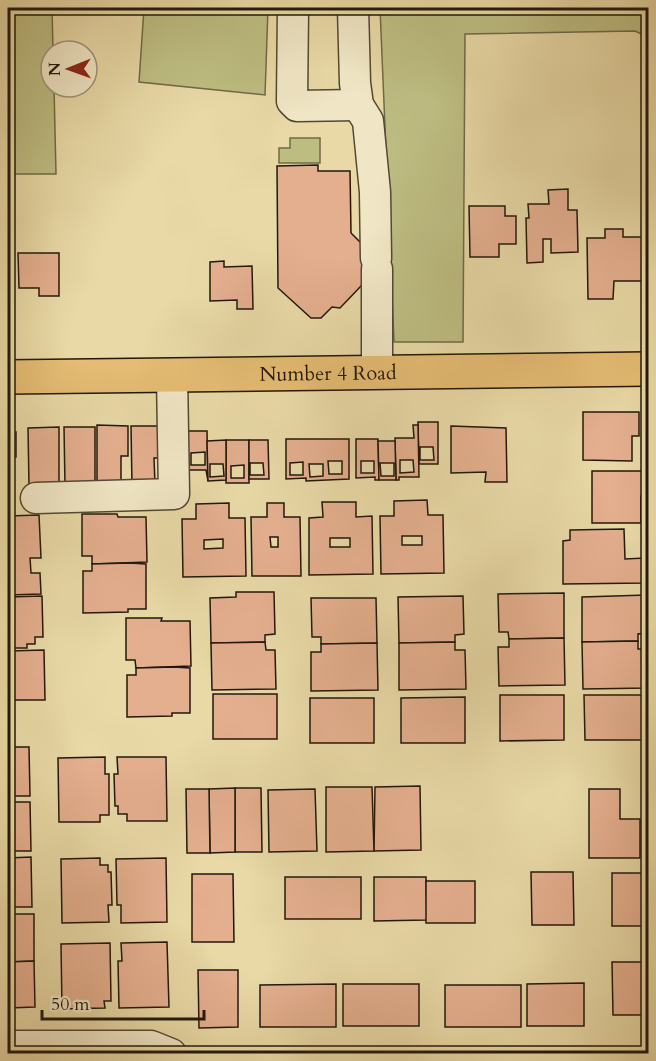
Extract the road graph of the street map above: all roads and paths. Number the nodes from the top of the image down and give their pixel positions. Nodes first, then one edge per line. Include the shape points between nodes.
1 (293, 8) edge
2 (353, 8) edge
3 (358, 105) junction
4 (648, 369) edge
5 (377, 372) junction
6 (172, 375) junction
7 (8, 377) edge
8 (36, 498) dead end
9 (8, 1046) edge
10 (171, 1053) edge

1 - 3 street via 292,101 297,106
2 - 3 street
3 - 5 street via 368,121 375,192
4 - 5 main road, Number 4 Road
5 - 6 main road, Number 4 Road
6 - 7 main road, Number 4 Road
6 - 8 street via 174,494
9 - 10 street via 150,1047

